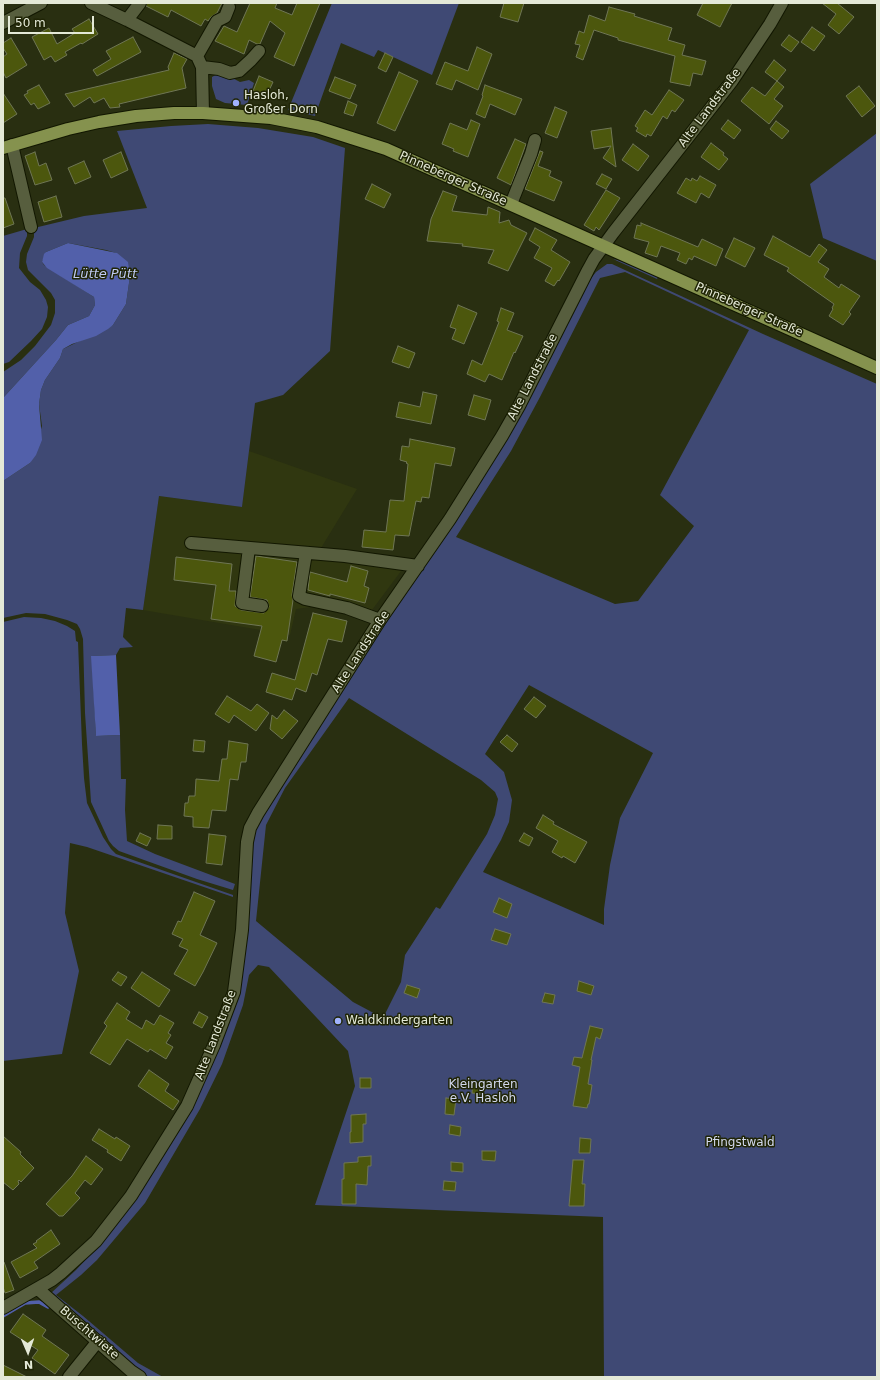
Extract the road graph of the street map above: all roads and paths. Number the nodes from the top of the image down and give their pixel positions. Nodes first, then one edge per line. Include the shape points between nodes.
1 (41, 3) edge
2 (90, 3) edge
3 (140, 3) edge
4 (782, 3) edge
5 (229, 7) dead end
6 (127, 20) junction
7 (3, 23) edge
8 (259, 51) dead end
9 (200, 62) junction
10 (203, 113) junction
11 (535, 140) dead end
12 (7, 147) edge
13 (511, 204) junction
14 (31, 227) dead end
15 (604, 245) junction
16 (877, 368) edge
17 (191, 544) dead end
18 (249, 548) junction
19 (306, 553) junction
20 (418, 566) junction
21 (262, 606) dead end
22 (380, 620) junction
23 (38, 1289) junction
24 (3, 1308) edge
25 (98, 1341) junction
26 (69, 1377) edge
27 (140, 1377) edge

1 - 7 street
2 - 6 street
3 - 6 street
4 - 15 street, Alte Landstraße via 732,80
5 - 9 street via 225,17 217,21
6 - 9 street
8 - 9 street via 239,71 230,73
9 - 10 street
10 - 12 main road, Pinneberger Straße via 136,116 99,122
10 - 13 main road, Pinneberger Straße via 271,118 317,127 386,149
11 - 13 street
12 - 14 street
13 - 15 main road, Pinneberger Straße
15 - 16 main road, Pinneberger Straße
15 - 20 street, Alte Landstraße via 588,270 502,436
17 - 18 street
18 - 19 street
18 - 21 street via 242,603
19 - 20 street
19 - 22 street via 299,596 347,608
20 - 22 street, Alte Landstraße
22 - 23 street, Alte Landstraße via 250,828 234,992 187,1106 131,1196 96,1241 61,1273
23 - 24 street, Alte Landstraße
23 - 25 street, Buschtwiete
25 - 26 street
25 - 27 street, Buschtwiete

